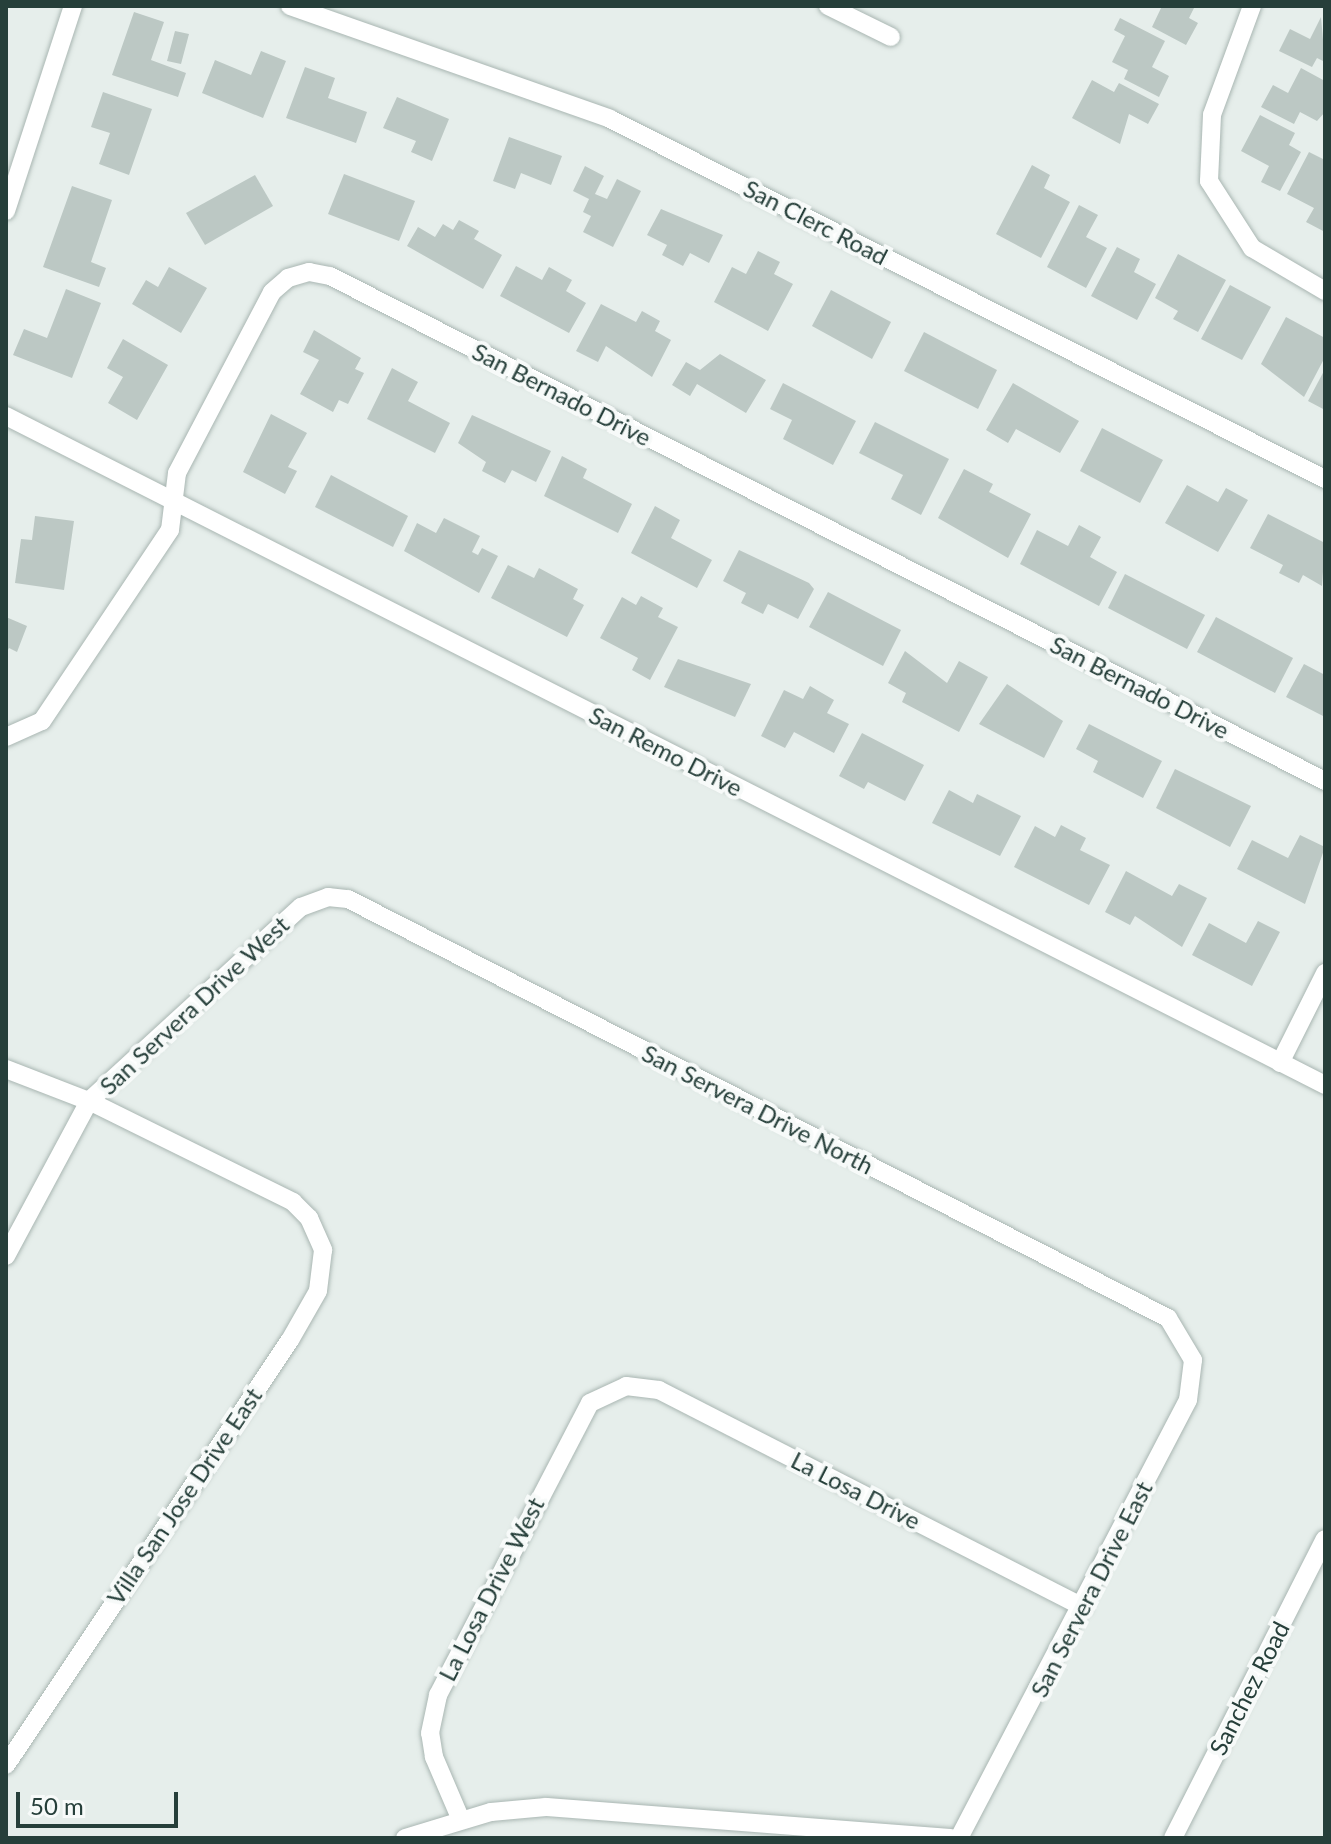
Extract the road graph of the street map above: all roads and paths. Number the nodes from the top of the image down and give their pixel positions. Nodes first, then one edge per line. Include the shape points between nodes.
1 (73, 6) edge
2 (290, 6) edge
3 (828, 6) edge
4 (1252, 6) edge
5 (891, 37) dead end
6 (6, 211) edge
7 (1325, 291) edge
8 (6, 416) edge
9 (1325, 479) edge
10 (175, 501) junction
11 (6, 737) edge
12 (1325, 781) edge
13 (328, 897) joint
14 (1325, 973) edge
15 (1280, 1063) junction
16 (6, 1069) edge
17 (1325, 1085) edge
18 (89, 1101) junction
19 (6, 1256) edge
20 (1182, 1333) joint
21 (626, 1386) joint
22 (1325, 1539) edge
23 (1083, 1607) junction
24 (6, 1765) edge
25 (461, 1820) junction
26 (405, 1838) edge
27 (951, 1838) edge
28 (959, 1838) edge
29 (1173, 1838) edge

1 - 6 street
2 - 9 street, San Clerc Road via 610,119
3 - 5 street
4 - 7 street via 1212,115 1209,181 1232,224 1269,261
8 - 10 street, San Remo Drive
10 - 11 street, San Bernado Drive via 170,530 42,721
10 - 12 street, San Bernado Drive via 177,473 272,292 288,278 330,276
10 - 15 street, San Remo Drive
13 - 18 street, San Servera Drive West via 301,907
13 - 20 street, San Servera Drive North via 348,899 981,1221 1168,1318
14 - 15 street
15 - 17 street, San Remo Drive
16 - 18 street
18 - 19 street, San Servera Drive West
18 - 24 street, Villa San Jose Drive East via 293,1202 309,1218 323,1250 322,1279 309,1308
20 - 23 street, San Servera Drive East via 1193,1360 1188,1400
21 - 23 street, La Losa Drive via 659,1390
21 - 25 street, La Losa Drive West via 590,1403 438,1695 430,1733 434,1757
22 - 29 street, Sanchez Road
23 - 28 street, San Servera Drive East
25 - 26 street
25 - 27 street via 546,1807

